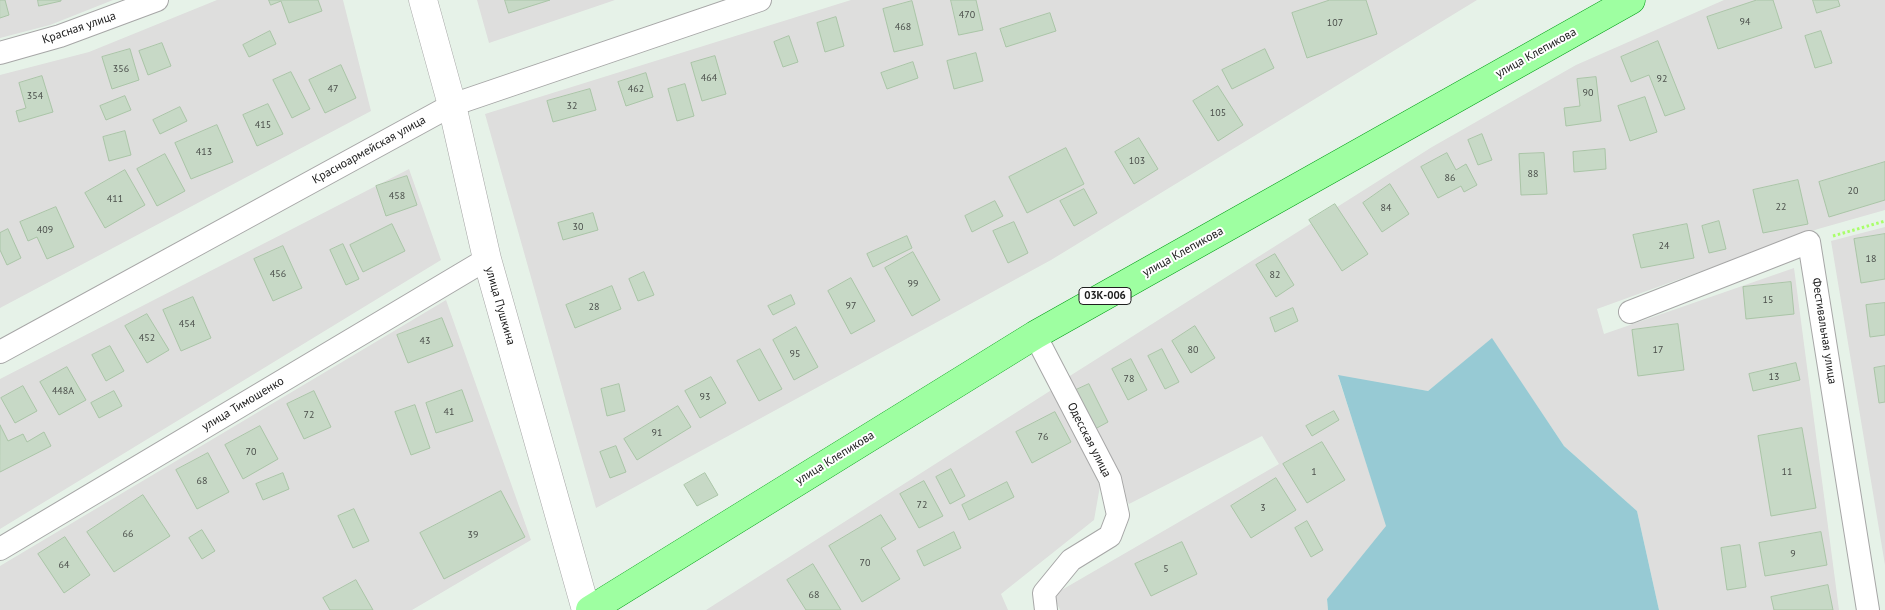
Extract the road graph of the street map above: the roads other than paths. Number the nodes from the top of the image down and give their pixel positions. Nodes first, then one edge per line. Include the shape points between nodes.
1 (157, 0) edge
2 (423, 0) edge
3 (760, 0) edge
4 (1630, 0) edge
5 (0, 53) edge
6 (452, 105) junction
7 (487, 259) junction
8 (1630, 312) dead end
9 (1035, 335) junction
10 (0, 352) edge
11 (0, 549) edge
12 (586, 610) edge
13 (590, 610) edge
14 (1046, 610) edge
15 (1868, 610) edge

1 - 5 street, Красная улица via 60,36
2 - 6 street, улица Пушкина
3 - 6 street, Красноармейская улица
4 - 9 main road, улица Клепикова / 03К-006
6 - 7 street, улица Пушкина
6 - 10 street, Красноармейская улица
7 - 11 street, улица Тимошенко
7 - 12 street, улица Пушкина
8 - 15 street, Фестивальная улица via 1809,242
9 - 13 main road, улица Клепикова / 03К-006
9 - 14 street, Одесская улица via 1110,479 1118,515 1110,536 1071,560 1044,593

